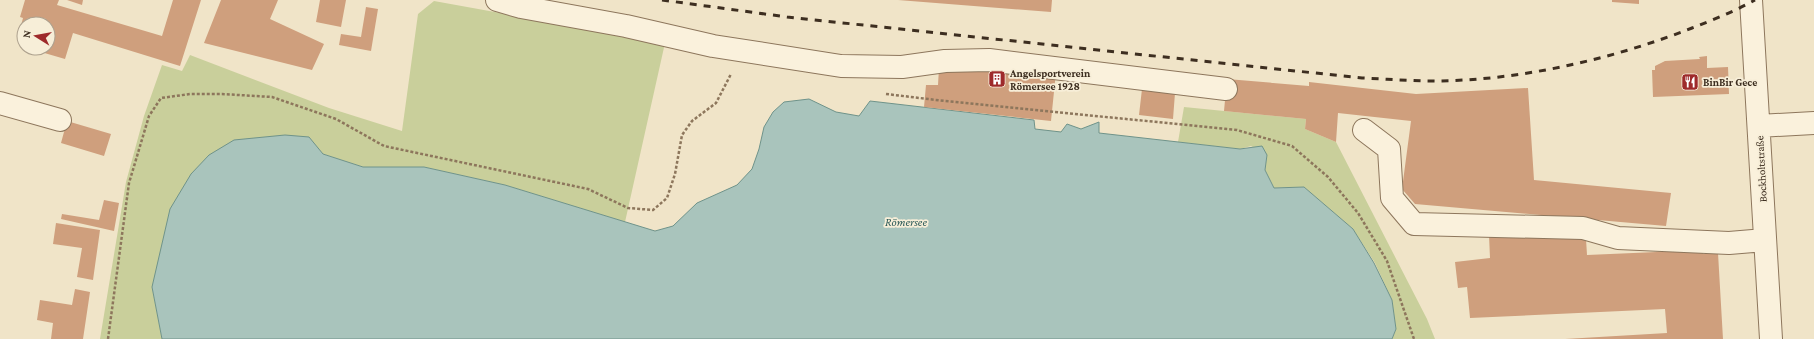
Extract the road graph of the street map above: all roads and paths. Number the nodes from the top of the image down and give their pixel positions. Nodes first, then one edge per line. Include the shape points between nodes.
1 (497, 0) edge
2 (1751, 0) edge
3 (739, 74) dead end
4 (1226, 88) dead end
5 (884, 93) dead end
6 (0, 103) edge
7 (60, 120) dead end
8 (1814, 122) edge
9 (1759, 126) junction
10 (1364, 130) dead end
11 (1765, 240) junction
12 (108, 339) edge
13 (1414, 339) edge
14 (1771, 339) edge

1 - 4 street via 713,46 841,66 902,67 945,61 989,60
2 - 9 street, Bockholtstraße
3 - 12 path via 731,74 716,103 692,121 682,135 668,198 653,210 628,208 588,189 384,146 336,118 272,97 190,94 161,98 149,116 129,183
5 - 13 path via 1237,130 1292,146 1328,177 1358,213 1387,261
6 - 7 street
8 - 9 street
9 - 11 street, Bockholtstraße
10 - 11 street via 1389,149 1392,198 1414,224 1583,228 1618,238 1729,242
11 - 14 street, Bockholtstraße

